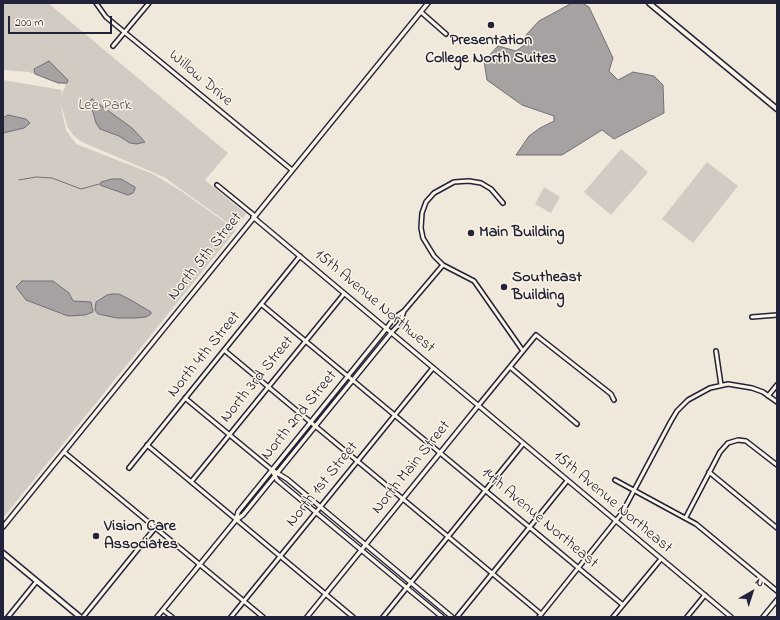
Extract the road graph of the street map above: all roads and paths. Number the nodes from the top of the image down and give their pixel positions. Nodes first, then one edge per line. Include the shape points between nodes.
1 (96, 3) edge
2 (148, 3) edge
3 (428, 3) edge
4 (650, 3) edge
5 (421, 12) junction
6 (125, 32) junction
7 (446, 34) dead end
8 (113, 46) dead end
9 (777, 109) edge
10 (292, 170) junction
11 (217, 185) dead end
12 (503, 203) dead end
13 (254, 217) junction
14 (300, 256) junction
15 (443, 265) junction
16 (344, 294) junction
17 (261, 304) junction
18 (404, 312) junction
19 (777, 315) edge
20 (752, 317) dead end
21 (386, 329) junction
22 (391, 333) junction
23 (306, 341) junction
24 (224, 350) junction
25 (523, 351) junction
26 (716, 351) dead end
27 (510, 367) junction
28 (433, 368) junction
29 (348, 376) junction
30 (353, 380) junction
31 (721, 385) junction
32 (777, 385) edge
33 (269, 387) junction
34 (768, 396) junction
35 (185, 398) junction
36 (614, 400) dead end
37 (777, 402) edge
38 (478, 406) junction
39 (395, 415) junction
40 (310, 422) junction
41 (577, 424) dead end
42 (315, 426) junction
43 (229, 435) junction
44 (523, 444) junction
45 (147, 446) junction
46 (64, 452) junction
47 (440, 453) junction
48 (357, 461) junction
49 (777, 465) edge
50 (129, 468) dead end
51 (272, 470) junction
52 (709, 472) junction
53 (278, 473) junction
54 (275, 477) junction
55 (615, 480) dead end
56 (567, 481) junction
57 (191, 482) junction
58 (486, 490) junction
59 (635, 491) junction
60 (402, 499) junction
61 (320, 507) junction
62 (316, 512) junction
63 (686, 517) junction
64 (236, 520) junction
65 (616, 521) junction
66 (530, 527) junction
67 (3, 528) edge
68 (155, 528) junction
69 (777, 528) edge
70 (448, 537) junction
71 (366, 545) junction
72 (361, 550) junction
73 (3, 553) edge
74 (280, 557) junction
75 (661, 559) junction
76 (199, 564) junction
77 (578, 567) junction
78 (492, 574) junction
79 (37, 581) junction
80 (411, 582) junction
81 (407, 588) junction
82 (777, 591) edge
83 (326, 594) junction
84 (705, 595) junction
85 (777, 600) edge
86 (244, 601) junction
87 (623, 605) junction
88 (163, 610) junction
89 (540, 616) edge
90 (8, 617) edge
91 (81, 617) edge
92 (157, 617) edge
93 (172, 617) edge
94 (231, 617) edge
95 (263, 617) edge
96 (307, 617) edge
97 (352, 617) edge
98 (383, 617) edge
99 (442, 617) edge
100 (452, 617) edge
101 (457, 617) edge
102 (613, 617) edge
103 (687, 617) edge
104 (731, 617) edge
105 (763, 617) edge

1 - 6 street, Willow Drive via 106,17
2 - 6 street
3 - 5 street, North 5th Street
4 - 9 main road
5 - 7 street
5 - 10 street, North 5th Street
6 - 8 street
6 - 10 street, Willow Drive
10 - 13 street, North 5th Street
11 - 13 street, 15th Avenue Northwest
12 - 15 street via 487,186 469,181 448,184 429,197 422,213 422,233 428,248
13 - 14 street, 15th Avenue Northwest
13 - 46 street, North 5th Street
14 - 16 street, 15th Avenue Northwest
14 - 17 street, North 4th Street
15 - 18 street
15 - 25 street via 474,281
16 - 21 street, 15th Avenue Northwest
16 - 23 street, North 3rd Street
17 - 23 street, 14th Avenue Northeast
17 - 24 street, North 4th Street
18 - 21 street via 394,318
18 - 22 street via 400,323
19 - 20 street
21 - 22 street, 15th Avenue Northwest
21 - 29 street, North 2nd Street
22 - 28 street, 15th Avenue Northwest
22 - 30 street, North 2nd Street
23 - 29 street, 14th Avenue Northeast
23 - 33 street, North 3rd Street
24 - 33 street
24 - 35 street, North 4th Street
25 - 27 street, North Main Street
25 - 36 street, North Main Street via 536,335 607,390
26 - 31 street
27 - 38 street, North Main Street
27 - 41 street
28 - 38 street, 15th Avenue Northwest
28 - 39 street, North 1st Street
29 - 30 street, 14th Avenue Northeast
29 - 40 street, North 2nd Street
30 - 39 street, 14th Avenue Northeast
30 - 42 street, North 2nd Street
31 - 34 street via 746,386
31 - 59 street via 698,393 677,411
32 - 34 street
33 - 40 street
33 - 43 street, North 3rd Street
34 - 37 street
35 - 43 street
35 - 45 street, North 4th Street
38 - 44 street, 15th Avenue Northeast
38 - 47 street, North Main Street
39 - 47 street, 14th Avenue Northeast
39 - 48 street, North 1st Street
40 - 42 street
40 - 51 street, North 2nd Street
42 - 48 street
42 - 53 street, North 2nd Street
43 - 51 street
43 - 57 street, North 3rd Street
44 - 56 street, 15th Avenue Northeast
44 - 58 street
45 - 50 street, North 4th Street
45 - 57 street
46 - 67 street, North 5th Street
46 - 68 street
47 - 58 street, 14th Avenue Northeast
47 - 60 street, North Main Street
48 - 60 street
48 - 61 street, North 1st Street
49 - 52 street via 753,445 742,440 731,441 725,445
51 - 53 street
51 - 54 street
51 - 64 street, North 2nd Street via 238,512
52 - 63 street
52 - 69 street
53 - 54 street, North 2nd Street
53 - 61 street
54 - 62 street
54 - 64 street, North 2nd Street
55 - 59 street
56 - 65 street, 15th Avenue Northeast
56 - 66 street
57 - 64 street
58 - 66 street, 14th Avenue Northeast
58 - 70 street
59 - 63 street
59 - 65 street
60 - 70 street
60 - 71 street, North Main Street
61 - 62 street, North 1st Street
61 - 71 street
62 - 72 street
62 - 74 street, North 1st Street
63 - 82 street
64 - 74 street
64 - 76 street, North 2nd Street
65 - 75 street, 15th Avenue Northeast
65 - 77 street
66 - 77 street, 14th Avenue Northeast
66 - 78 street
68 - 76 street
68 - 91 street
70 - 78 street
70 - 80 street
71 - 72 street, North Main Street
71 - 80 street
72 - 81 street
72 - 83 street, North Main Street
73 - 79 main road
74 - 83 street
74 - 86 street, North 1st Street
75 - 84 street, 15th Avenue Northeast
75 - 87 street
76 - 86 street
76 - 88 street, North 2nd Street
77 - 87 street, 14th Avenue Northeast
77 - 89 street
78 - 89 street
78 - 101 street
79 - 90 street
79 - 91 main road
80 - 81 street
80 - 100 street
81 - 98 street
81 - 99 street
83 - 96 street, North Main Street
83 - 97 street
84 - 103 street
84 - 104 street, 15th Avenue Northeast
85 - 105 street
86 - 94 street, North 1st Street
86 - 95 street
87 - 102 street
88 - 92 street, North 2nd Street
88 - 93 street

